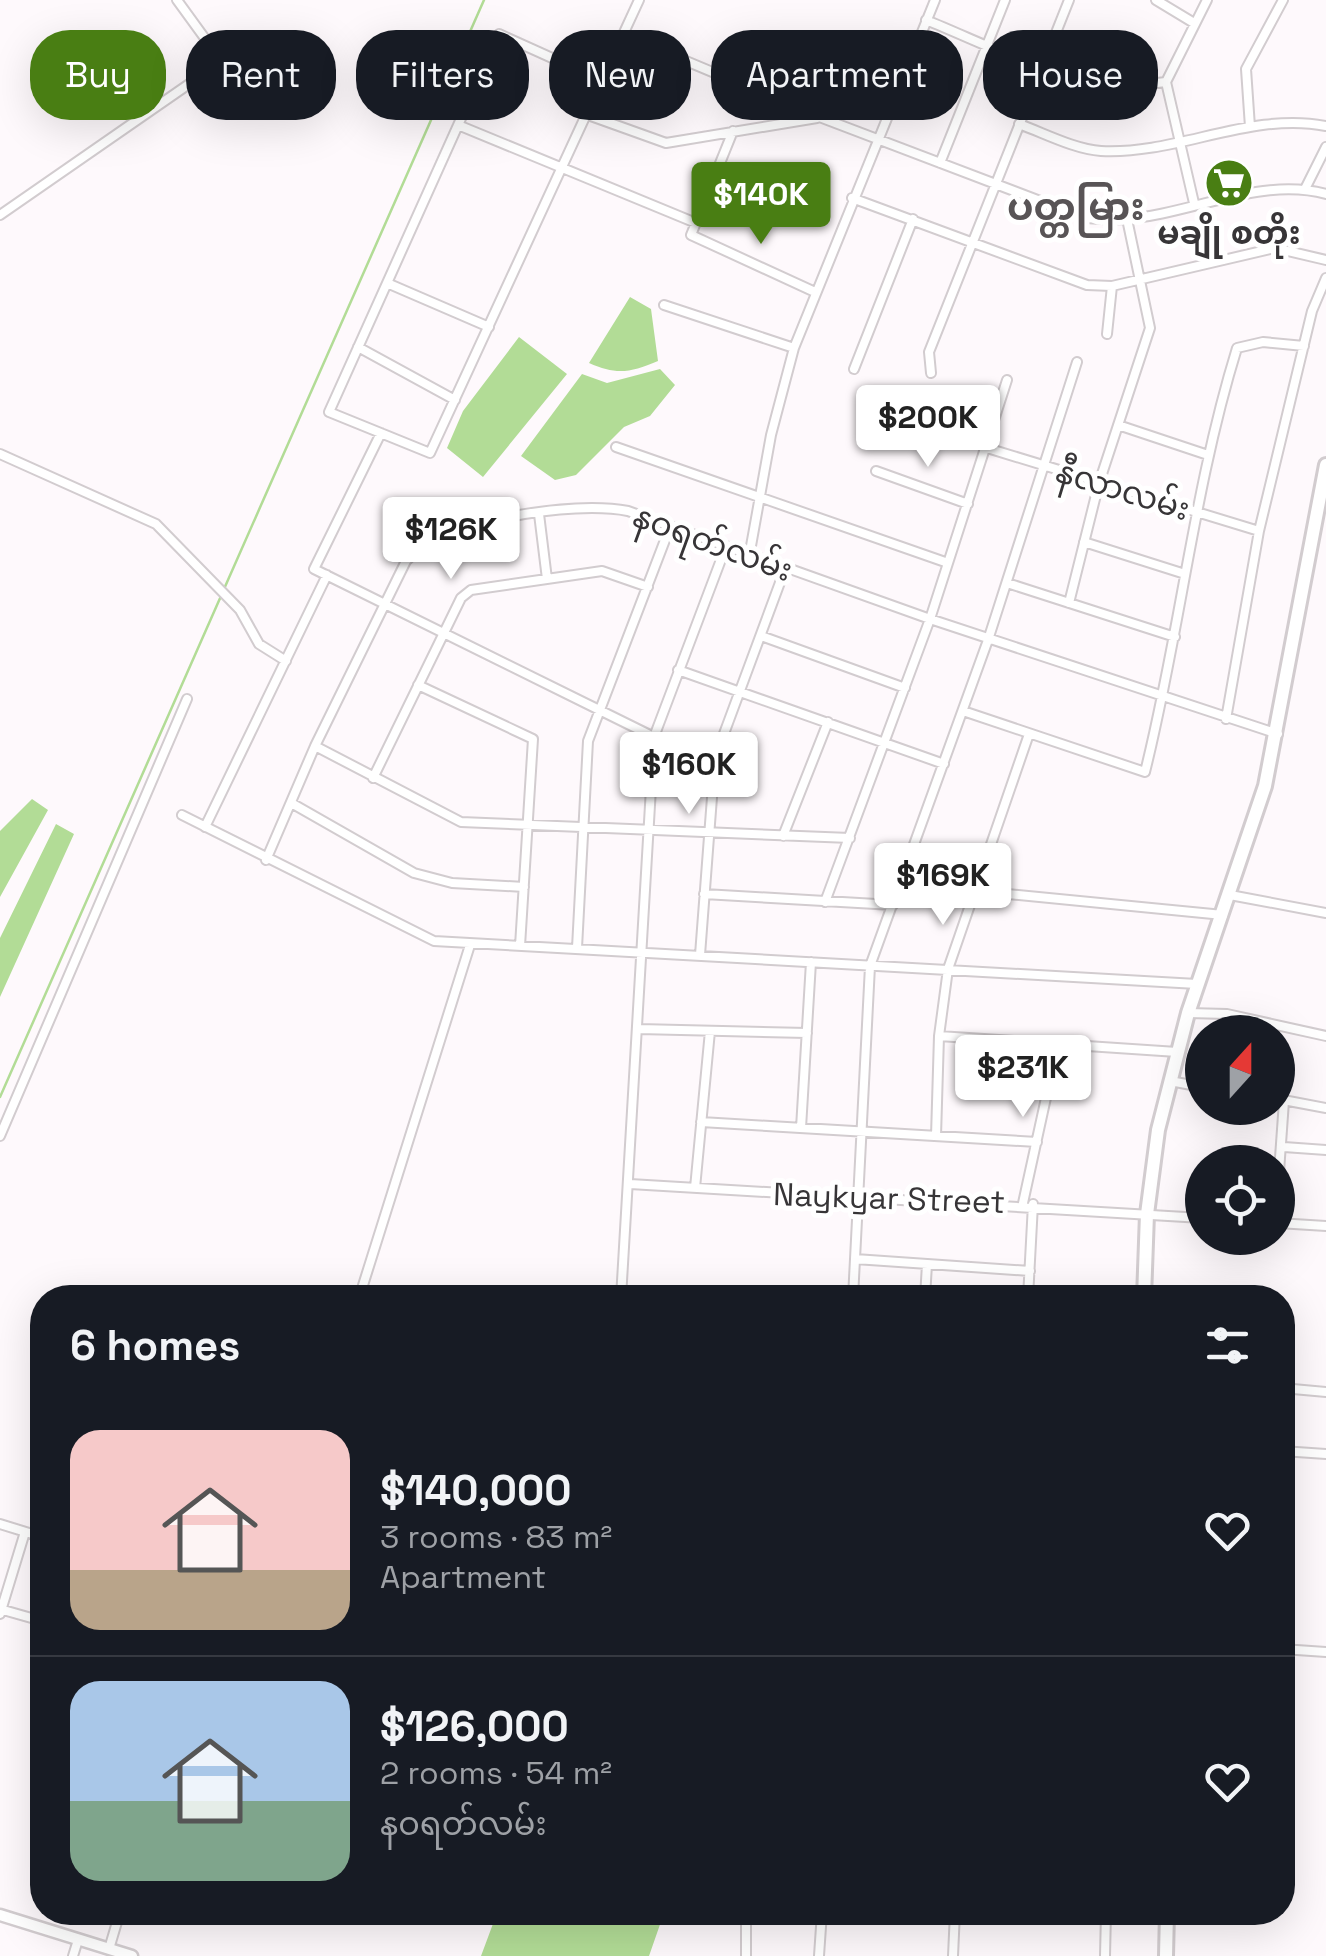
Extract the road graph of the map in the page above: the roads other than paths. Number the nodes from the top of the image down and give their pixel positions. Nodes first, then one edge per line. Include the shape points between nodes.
1 (176, 0) edge
2 (639, 0) edge
3 (934, 0) edge
4 (1005, 0) edge
5 (1069, 0) edge
6 (1156, 0) edge
7 (1208, 0) edge
8 (1284, 0) edge
9 (926, 20) junction
10 (1194, 23) junction
11 (626, 30) edge
12 (992, 30) edge
13 (1056, 30) edge
14 (983, 43) edge
15 (983, 52) edge
16 (549, 57) edge
17 (1166, 82) junction
18 (1158, 83) edge
19 (586, 120) edge
20 (600, 120) edge
21 (808, 120) edge
22 (827, 120) edge
23 (1020, 120) edge
24 (1019, 124) junction
25 (458, 125) junction
26 (1326, 126) edge
27 (1250, 127) junction
28 (733, 131) junction
29 (878, 139) junction
30 (1180, 144) junction
31 (1326, 147) edge
32 (940, 163) junction
33 (564, 168) junction
34 (994, 184) junction
35 (1305, 189) junction
36 (1326, 194) edge
37 (852, 198) junction
38 (1194, 203) junction
39 (0, 215) edge
40 (913, 219) junction
41 (1126, 220) junction
42 (696, 223) junction
43 (972, 242) junction
44 (1326, 260) edge
45 (1326, 278) edge
46 (1143, 280) junction
47 (387, 282) junction
48 (1112, 286) junction
49 (815, 292) junction
50 (664, 304) dead end
51 (1312, 311) junction
52 (1326, 313) edge
53 (489, 328) junction
54 (1107, 334) dead end
55 (1304, 346) junction
56 (358, 347) junction
57 (794, 348) junction
58 (1077, 362) dead end
59 (854, 369) dead end
60 (930, 373) dead end
61 (1008, 380) dead end
62 (455, 400) junction
63 (1118, 425) junction
64 (382, 433) junction
65 (616, 447) dead end
66 (986, 448) junction
67 (0, 454) edge
68 (1208, 455) junction
69 (1044, 465) junction
70 (1326, 466) edge
71 (876, 470) dead end
72 (1099, 482) junction
73 (1322, 489) edge
74 (760, 498) junction
75 (968, 504) junction
76 (1196, 512) junction
77 (539, 514) junction
78 (670, 528) junction
79 (1259, 531) junction
80 (1084, 542) junction
81 (725, 549) junction
82 (749, 557) junction
83 (948, 563) junction
84 (785, 570) junction
85 (1185, 574) junction
86 (327, 576) junction
87 (547, 579) junction
88 (1007, 583) junction
89 (648, 587) junction
90 (1069, 603) junction
91 (384, 604) junction
92 (930, 620) junction
93 (443, 634) junction
94 (762, 636) junction
95 (1175, 637) junction
96 (988, 640) junction
97 (286, 660) junction
98 (678, 670) junction
99 (418, 685) junction
100 (906, 688) junction
101 (739, 690) junction
102 (1164, 698) junction
103 (187, 699) dead end
104 (963, 711) junction
105 (600, 712) junction
106 (1226, 718) junction
107 (828, 722) junction
108 (1028, 734) junction
109 (1278, 734) junction
110 (654, 737) junction
111 (886, 742) junction
112 (315, 746) junction
113 (944, 764) junction
114 (373, 778) junction
115 (293, 804) junction
116 (182, 814) dead end
117 (528, 826) junction
118 (584, 826) junction
119 (205, 827) junction
120 (646, 830) junction
121 (706, 832) junction
122 (783, 836) junction
123 (850, 838) junction
124 (266, 860) junction
125 (524, 887) junction
126 (976, 891) junction
127 (704, 894) junction
128 (1230, 896) junction
129 (825, 902) junction
130 (893, 906) junction
131 (1326, 913) edge
132 (1223, 915) junction
133 (470, 944) junction
134 (520, 946) junction
135 (577, 948) junction
136 (640, 952) junction
137 (700, 956) junction
138 (811, 962) junction
139 (870, 966) junction
140 (948, 969) junction
141 (1198, 984) junction
142 (1188, 1013) junction
143 (639, 1029) junction
144 (710, 1031) junction
145 (807, 1033) junction
146 (939, 1036) junction
147 (1326, 1036) edge
148 (1058, 1043) junction
149 (1177, 1052) junction
150 (1170, 1081) junction
151 (1185, 1084) edge
152 (1295, 1102) edge
153 (1326, 1108) edge
154 (701, 1122) junction
155 (802, 1128) junction
156 (862, 1132) junction
157 (0, 1136) edge
158 (936, 1136) junction
159 (1037, 1142) junction
160 (1295, 1148) edge
161 (1326, 1150) edge
162 (630, 1184) junction
163 (695, 1188) junction
164 (858, 1199) junction
165 (1028, 1204) junction
166 (1147, 1214) junction
167 (1185, 1217) edge
168 (1295, 1224) edge
169 (1326, 1226) edge
170 (855, 1259) junction
171 (928, 1264) junction
172 (1030, 1271) junction
173 (364, 1285) edge
174 (622, 1285) edge
175 (854, 1285) edge
176 (926, 1285) edge
177 (1029, 1285) edge
178 (1144, 1285) edge
179 (1295, 1389) edge
180 (1326, 1392) edge
181 (1295, 1453) edge
182 (1326, 1454) edge
183 (0, 1524) edge
184 (25, 1532) junction
185 (30, 1533) edge
186 (0, 1610) edge
187 (30, 1618) edge
188 (1295, 1650) edge
189 (1326, 1652) edge
190 (0, 1915) edge
191 (30, 1925) edge
192 (31, 1925) edge
193 (118, 1925) edge
194 (746, 1925) edge
195 (821, 1925) edge
196 (954, 1925) edge
197 (1106, 1925) edge
198 (1167, 1925) edge
199 (78, 1940) junction
200 (115, 1952) edge
201 (73, 1956) edge
202 (132, 1956) edge
203 (746, 1956) edge
204 (820, 1956) edge
205 (953, 1956) edge
206 (1105, 1956) edge
207 (1166, 1956) edge

1 - 39 street via 218,55 216,66
2 - 11 street
3 - 9 street
4 - 12 street
5 - 13 street
6 - 10 street
7 - 10 street
8 - 27 street via 1246,69
9 - 14 street
9 - 29 street
10 - 17 street
15 - 32 street
16 - 25 street via 499,34
17 - 18 street
17 - 30 street
19 - 33 street
20 - 28 street via 666,142
21 - 28 street
22 - 29 street
23 - 24 street
24 - 30 street via 1094,150
24 - 34 street
25 - 33 street
25 - 47 street
26 - 27 street
27 - 30 street
28 - 42 street
29 - 32 street
29 - 37 street
30 - 38 street
31 - 35 street
32 - 34 street
33 - 42 street
33 - 53 street
34 - 41 street via 1085,218
34 - 43 street
35 - 36 street
35 - 38 street
37 - 40 street
37 - 49 street
38 - 41 street
40 - 43 street
40 - 59 street
41 - 46 street
42 - 49 street via 691,236
43 - 48 street via 1087,285
43 - 60 street via 929,352
44 - 46 street via 1275,248
45 - 51 street
46 - 48 street
46 - 63 street via 1150,328
47 - 53 street
47 - 56 street
48 - 54 street
49 - 57 street
50 - 57 street
51 - 52 street
51 - 55 street
53 - 62 street
55 - 68 street via 1263,342 1237,348
55 - 79 street
56 - 62 street
56 - 64 street via 328,412
57 - 74 street
58 - 69 street
61 - 66 street
62 - 64 street via 430,454
63 - 68 street
63 - 72 street
64 - 86 street via 314,569
65 - 74 street
66 - 69 street, နီလာလမ်း
66 - 75 street
67 - 97 street via 156,524 240,610 259,644
68 - 76 street
69 - 72 street, နီလာလမ်း
69 - 88 street
70 - 73 main road
71 - 75 street
72 - 76 street, နီလာလမ်း
72 - 80 street
73 - 109 main road
74 - 82 street
74 - 83 street
75 - 83 street
76 - 79 street, နီလာလမ်း
76 - 85 street
77 - 78 street, နဝရတ်လမ်း via 604,506
77 - 87 street
77 - 91 street, နဝရတ်လမ်း via 446,532 421,544
78 - 81 street, နဝရတ်လမ်း
78 - 89 street
79 - 106 street
80 - 85 street
80 - 90 street
81 - 82 street, နဝရတ်လမ်း
81 - 98 street
82 - 84 street, နဝရတ်လမ်း
83 - 92 street
84 - 92 street, နဝရတ်လမ်း
84 - 94 street
85 - 95 street
86 - 91 street
86 - 97 street
87 - 89 street via 602,571
87 - 93 street via 471,590
88 - 90 street
88 - 96 street
89 - 105 street
90 - 95 street
91 - 93 street
91 - 112 street, နဝရတ်လမ်း
92 - 96 street, နဝရတ်လမ်း
92 - 100 street
93 - 99 street
93 - 105 street
94 - 100 street
94 - 101 street
95 - 102 street
96 - 102 street, နဝရတ်လမ်း
96 - 104 street
97 - 119 street
98 - 101 street
98 - 110 street
99 - 114 street
99 - 117 street via 533,738
100 - 111 street
101 - 107 street
101 - 121 street via 716,758
102 - 106 street, နဝရတ်လမ်း
102 - 108 street via 1145,772
103 - 157 street
104 - 108 street
104 - 113 street
105 - 110 street
105 - 118 street via 588,740
106 - 109 street, နဝရတ်လမ်း
107 - 111 street
107 - 122 street
108 - 126 street
109 - 128 main road
110 - 120 street
111 - 113 street
111 - 123 street
112 - 114 street
112 - 115 street, နဝရတ်လမ်း
113 - 130 street
114 - 117 street via 461,822
115 - 124 street, နဝရတ်လမ်း
115 - 125 street via 414,873 452,883
116 - 119 street
117 - 118 street
117 - 125 street
118 - 120 street
118 - 135 street
119 - 124 street
120 - 121 street
120 - 136 street
121 - 122 street
121 - 127 street
122 - 123 street
123 - 129 street
124 - 133 street via 411,933
125 - 134 street
126 - 132 street
126 - 140 street
127 - 129 street
127 - 137 street
128 - 131 street
128 - 132 main road
129 - 130 street
130 - 139 street
132 - 141 main road
133 - 134 street
133 - 173 street
134 - 135 street
135 - 136 street
136 - 137 street
136 - 143 street
137 - 138 street
138 - 139 street
138 - 145 street
139 - 140 street
139 - 156 street
140 - 141 street
140 - 146 street
141 - 142 main road
142 - 147 street via 1227,1014
142 - 149 main road
143 - 144 street
143 - 162 street
144 - 145 street
144 - 154 street
145 - 155 street
146 - 148 street
146 - 158 street
148 - 149 street
148 - 159 street
149 - 150 main road
150 - 151 street
150 - 166 main road
152 - 153 street
154 - 155 street
154 - 163 street
155 - 156 street
156 - 158 street
156 - 164 street
158 - 159 street
159 - 165 street
160 - 161 street
162 - 163 street, Naykyar Street
162 - 174 street
163 - 164 street, Naykyar Street
164 - 165 street, Naykyar Street
164 - 170 street
165 - 166 street, Naykyar Street
165 - 172 street
166 - 167 street, Naykyar Street
166 - 178 main road
168 - 169 street
170 - 171 street
170 - 175 street
171 - 172 street
171 - 176 street
172 - 177 street
179 - 180 street
181 - 182 street
183 - 184 street
184 - 185 street
184 - 186 street
186 - 187 street
188 - 189 street
190 - 191 street
192 - 199 street
193 - 200 street
194 - 203 street
195 - 204 street
196 - 205 street
197 - 206 street
198 - 207 main road
199 - 200 street
199 - 201 street
200 - 202 street

